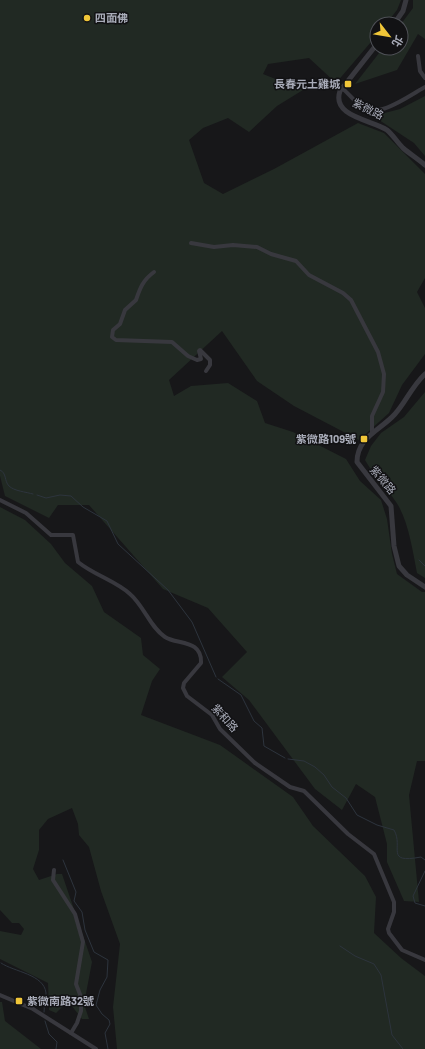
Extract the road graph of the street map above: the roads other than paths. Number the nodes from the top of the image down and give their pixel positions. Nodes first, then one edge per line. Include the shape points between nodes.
1 (406, 0) edge
2 (400, 16) edge
3 (369, 54) edge
4 (418, 56) dead end
5 (425, 78) edge
6 (425, 87) edge
7 (342, 88) junction
8 (425, 165) edge
9 (191, 243) dead end
10 (154, 272) dead end
11 (206, 371) dead end
12 (425, 374) edge
13 (372, 432) junction
14 (0, 500) edge
15 (425, 587) edge
16 (54, 870) dead end
17 (425, 960) edge
18 (0, 996) edge
19 (71, 1033) junction
20 (96, 1049) edge

1 - 2 street
3 - 7 street, 紫微路
4 - 5 street via 420,71
6 - 7 street via 374,111 363,107
7 - 8 street, 紫微路 via 338,100 347,112 385,129 402,148
9 - 13 street via 214,247 257,247 296,261 308,275 343,293 351,300 378,352 384,374 383,392 372,416
10 - 11 street via 144,280 136,300 124,310 120,324 113,330 112,337 116,340 172,342 188,356 197,360 201,359 200,350 210,360
12 - 13 street, 紫微路 via 394,416
13 - 15 street, 紫微路 via 362,447 357,462 391,506 394,546 399,566
14 - 17 street, 紫和路 via 32,517 49,534 73,535 78,562 130,594 164,637 189,643 194,647 201,663 184,683 187,696 208,710 220,729 256,763 290,787 304,791 348,834 374,854 394,902 389,933 402,950
16 - 19 street via 53,880 75,914 83,942 76,984 81,997 81,1011 78,1023
18 - 19 street via 33,1009
19 - 20 street

